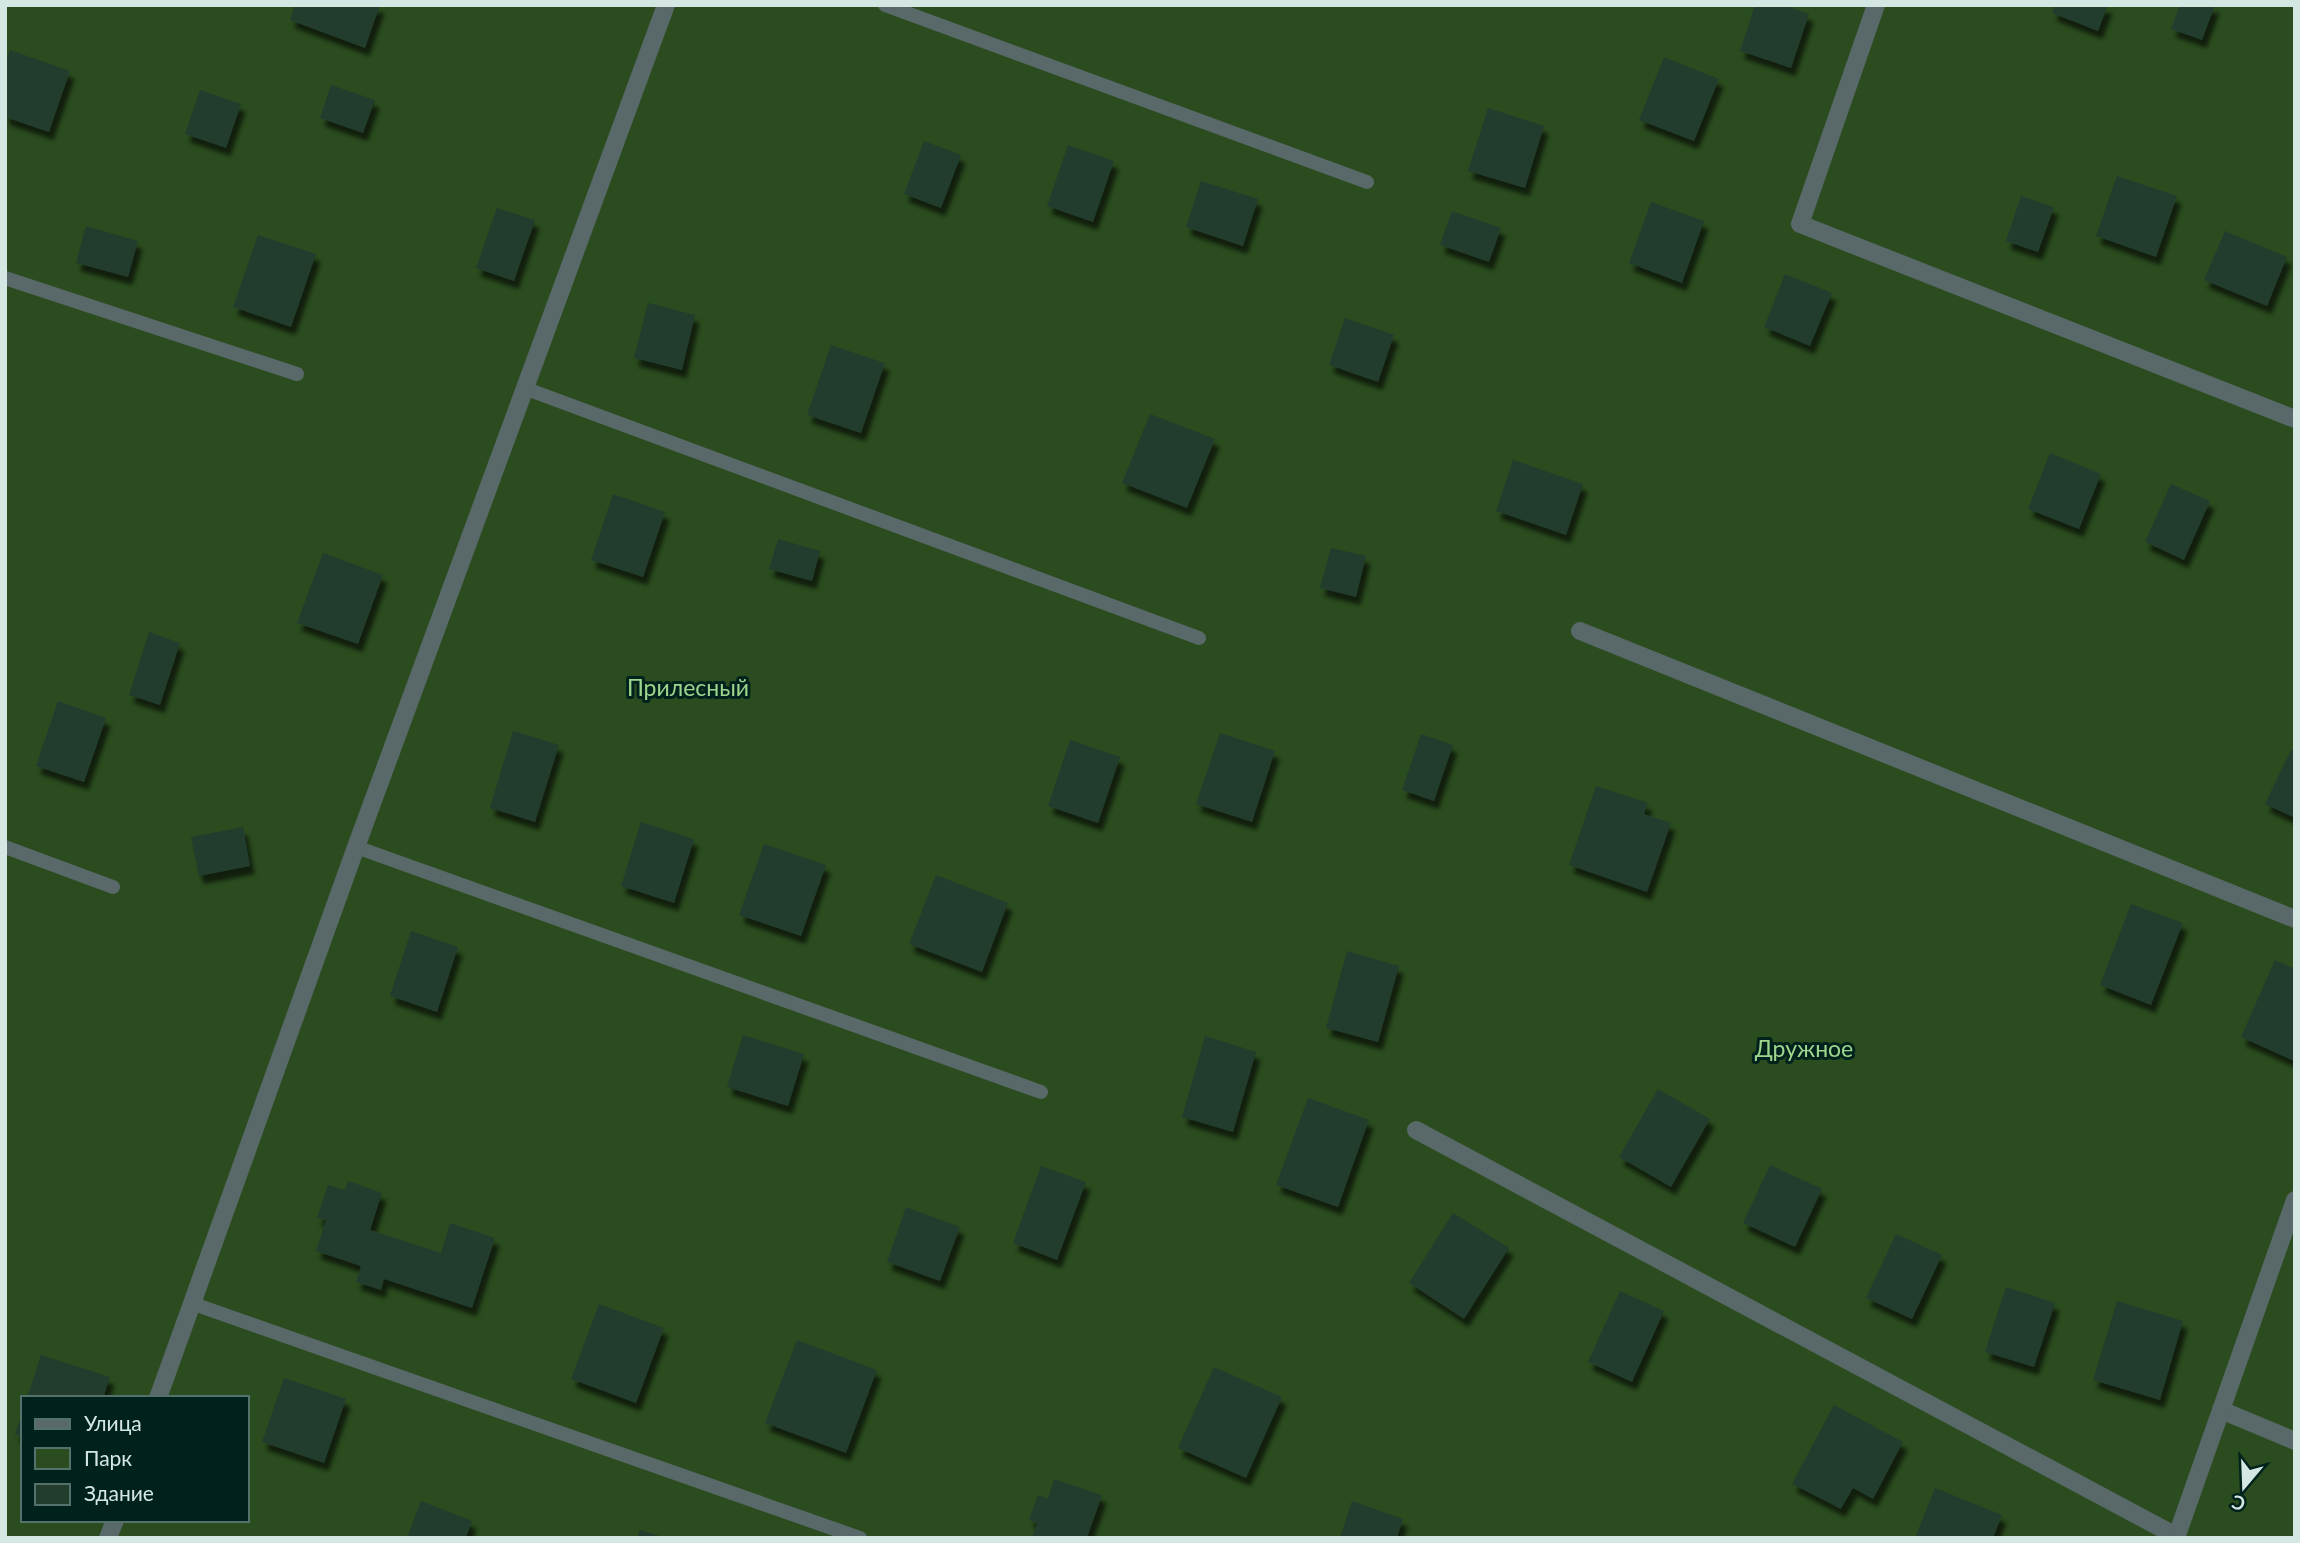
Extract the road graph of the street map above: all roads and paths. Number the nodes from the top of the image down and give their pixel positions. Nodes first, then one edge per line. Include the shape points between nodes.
1 (666, 5) edge
2 (884, 5) edge
3 (1876, 5) edge
4 (1367, 182) dead end
5 (5, 278) edge
6 (297, 374) dead end
7 (524, 388) junction
8 (2295, 419) edge
9 (1580, 631) dead end
10 (1199, 638) dead end
11 (5, 847) edge
12 (356, 847) junction
13 (113, 887) dead end
14 (2295, 919) edge
15 (1041, 1092) dead end
16 (1416, 1130) dead end
17 (2295, 1200) edge
18 (191, 1303) junction
19 (159, 1396) edge
20 (2221, 1410) junction
21 (2295, 1441) edge
22 (2176, 1537) edge
23 (860, 1538) edge

1 - 7 street
2 - 4 lane
3 - 8 street via 1800,224
5 - 6 lane
7 - 10 lane
7 - 12 street
9 - 14 street
11 - 13 lane
12 - 15 lane
12 - 18 street
16 - 22 street
17 - 20 street
18 - 19 street
18 - 23 lane
20 - 21 street
20 - 22 street

